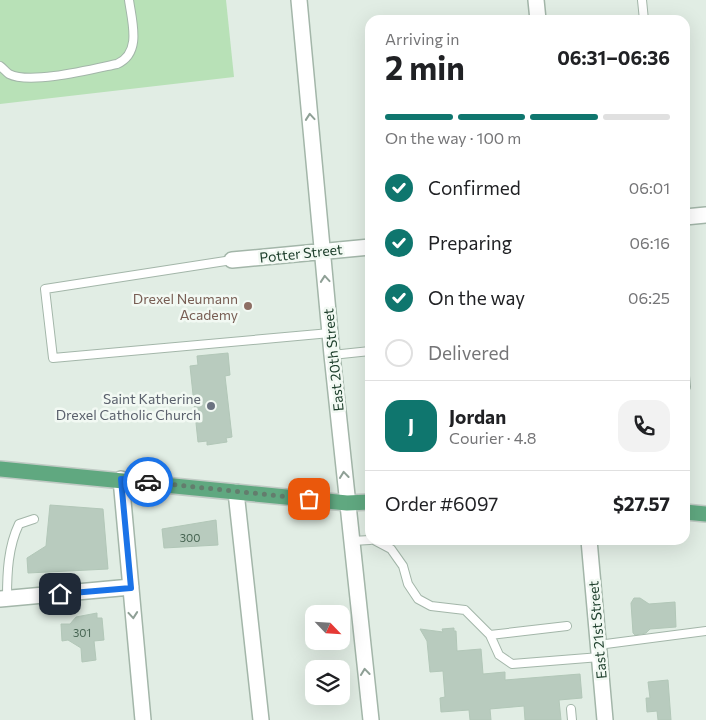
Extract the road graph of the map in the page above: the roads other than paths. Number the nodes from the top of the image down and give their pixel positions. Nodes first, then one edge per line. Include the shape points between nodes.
1 (129, 0) edge
2 (299, 0) edge
3 (536, 0) edge
4 (642, 0) edge
5 (538, 15) edge
6 (644, 15) edge
7 (0, 66) edge
8 (706, 215) edge
9 (690, 216) edge
10 (365, 247) edge
11 (323, 251) junction
12 (232, 260) joint
13 (330, 334) junction
14 (365, 352) edge
15 (332, 355) junction
16 (0, 468) edge
17 (121, 479) junction
18 (236, 492) junction
19 (365, 502) edge
20 (347, 503) junction
21 (690, 512) edge
22 (706, 514) edge
23 (34, 519) dead end
24 (365, 540) edge
25 (352, 541) junction
26 (383, 545) edge
27 (589, 545) edge
28 (131, 588) junction
29 (4, 598) edge
30 (567, 626) dead end
31 (706, 631) edge
32 (490, 635) junction
33 (599, 651) junction
34 (572, 709) dead end
35 (143, 720) edge
36 (261, 720) edge
37 (370, 720) edge
38 (572, 720) edge
39 (605, 720) edge

1 - 7 lane via 133,42 126,60 42,77 9,74
11 -> 2 street, East 20th Street
3 - 5 street
4 - 6 lane
8 - 9 street
10 - 11 street, Potter Street
11 - 12 street, Potter Street
13 -> 11 street, East 20th Street
12 - 13 lane via 45,289 53,358
13 - 15 street, East 20th Street
14 - 15 lane
20 -> 15 street, East 20th Street
16 - 17 main road
17 - 18 main road
17 - 28 street
18 - 20 main road
18 - 36 street
19 - 20 main road
20 - 25 street, East 20th Street
21 - 22 main road
23 - 29 lane via 19,524 15,532
24 - 25 lane
37 -> 25 street, East 20th Street
26 - 32 lane via 391,549 402,566 418,600 431,606 465,610
27 - 33 street, East 21st Street
28 - 29 street
28 -> 35 street
30 - 32 lane
31 - 33 lane
32 - 33 lane via 499,655 512,664
33 - 39 street, East 21st Street
34 - 38 lane

